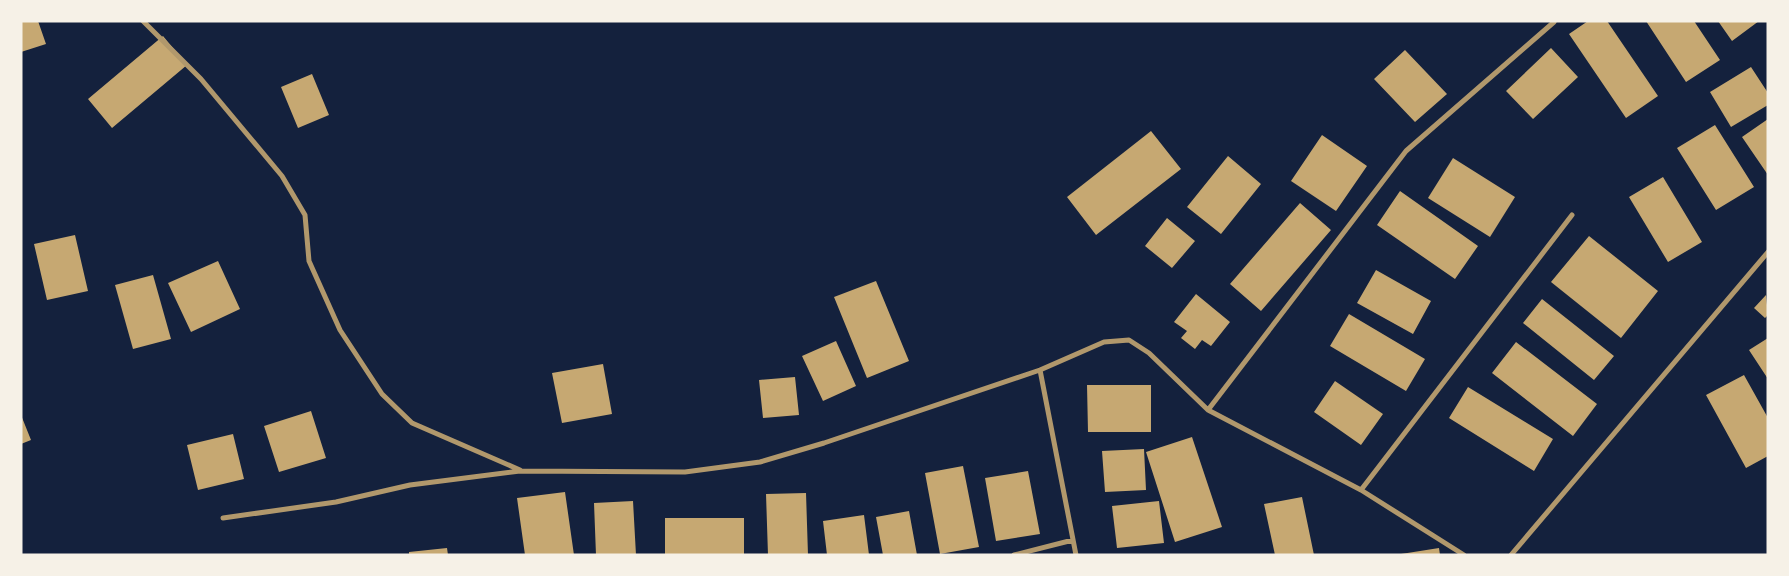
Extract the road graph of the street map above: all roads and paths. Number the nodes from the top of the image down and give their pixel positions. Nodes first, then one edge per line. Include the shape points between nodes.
1 (144, 21) edge
2 (1554, 22) dead end
3 (1572, 215) dead end
4 (1768, 252) edge
5 (1040, 370) junction
6 (1208, 410) junction
7 (520, 471) junction
8 (1362, 490) junction
9 (223, 518) dead end
10 (1073, 540) junction
11 (1014, 555) edge
12 (1076, 555) edge
13 (1464, 555) edge
14 (1511, 555) edge

1 - 7 street via 201,79 282,176 306,215 309,260 340,330 382,394 412,423
2 - 6 street via 1406,151
3 - 8 street
4 - 14 street
5 - 6 street via 1104,342 1129,340 1150,353
5 - 7 street via 760,462 685,472
5 - 10 street
6 - 8 street
7 - 9 street via 410,485 336,502
8 - 13 street
10 - 11 street
10 - 12 street

